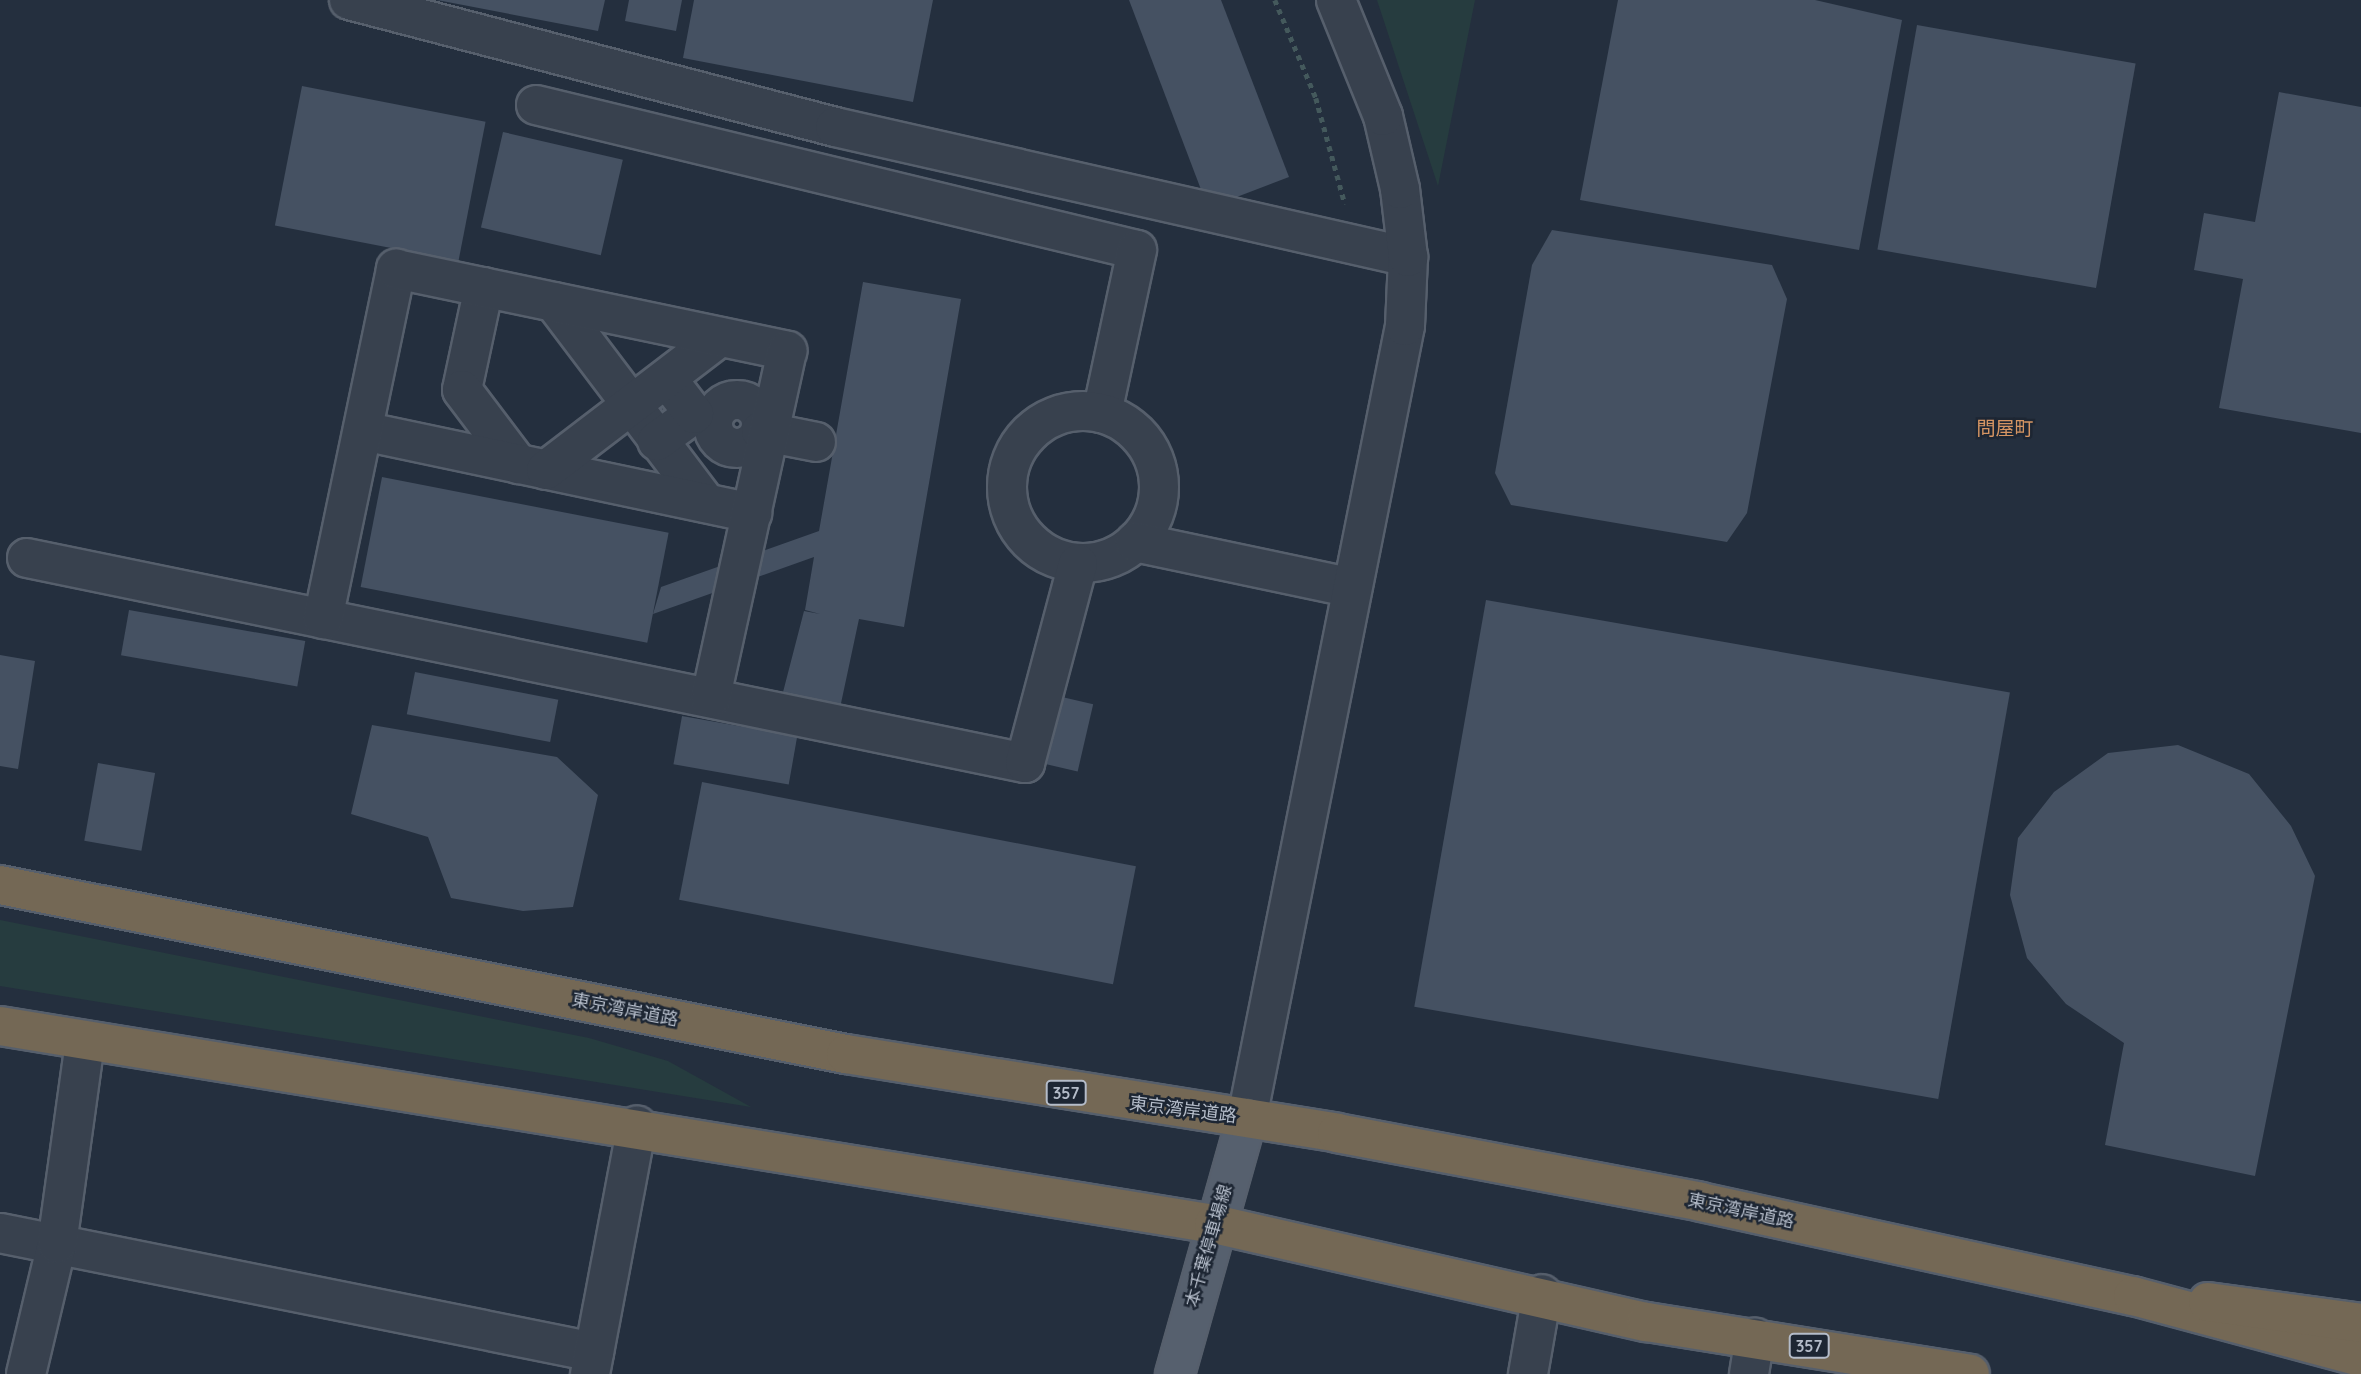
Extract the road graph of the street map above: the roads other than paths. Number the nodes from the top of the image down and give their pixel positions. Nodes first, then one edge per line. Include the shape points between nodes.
1 (349, 0) edge
2 (1336, 0) edge
3 (536, 105) dead end
4 (835, 127) junction
5 (824, 175) junction
6 (1408, 257) junction
7 (484, 287) junction
8 (554, 302) junction
9 (720, 337) junction
10 (667, 379) junction
11 (1102, 413) junction
12 (703, 416) junction
13 (363, 431) junction
14 (765, 432) junction
15 (657, 441) junction
16 (816, 442) dead end
17 (532, 467) junction
18 (706, 503) junction
19 (752, 513) junction
20 (1135, 542) junction
21 (27, 558) dead end
22 (1078, 564) junction
23 (1349, 587) junction
24 (323, 619) junction
25 (711, 698) junction
26 (0, 886) edge
27 (0, 1026) edge
28 (85, 1043) junction
29 (1247, 1118) junction
30 (637, 1125) junction
31 (1214, 1224) junction
32 (0, 1233) edge
33 (57, 1244) junction
34 (1542, 1294) junction
35 (2133, 1296) junction
36 (2361, 1323) edge
37 (1755, 1336) junction
38 (2361, 1357) edge
39 (592, 1363) edge
40 (26, 1374) edge
41 (1175, 1374) edge
42 (1528, 1374) edge
43 (1749, 1374) edge
44 (1970, 1374) edge

1 - 4 street
2 - 6 street via 1383,116
3 - 5 street
4 - 5 street
4 - 6 street
5 - 11 street via 1137,250
6 - 23 street via 1393,408
7 - 8 street
7 - 13 street via 396,269
7 - 17 street via 462,390
8 - 9 street
8 - 15 street
9 - 10 street
9 - 14 street via 787,351
10 - 12 street
10 - 17 street
11 - 20 street via 1125,423 1155,460 1156,510
11 - 22 street via 1077,411 1032,430 1008,473 1015,523 1053,558
12 - 14 street via 728,401 744,400 757,409
12 - 15 street
13 - 17 street
13 - 24 street
14 - 16 street
14 - 19 street
15 - 18 street
17 - 18 street
18 - 19 street
19 - 25 street
20 - 22 street via 1103,561
20 - 23 street
21 - 24 street
22 - 25 street via 1025,763
23 - 29 street
24 - 25 street
26 - 29 highway, 東京湾岸道路 / 357 via 846,1054
27 - 28 highway, 357
28 - 30 highway, 357
28 - 33 street
29 - 31 main road, 本千葉停車場線
29 - 35 highway, 東京湾岸道路 / 357 via 1702,1202
30 - 31 highway, 357
30 - 39 street
31 - 34 highway, 357
31 - 41 main road, 本千葉停車場線
32 - 33 street
33 - 39 street
33 - 40 street
34 - 37 highway, 357 via 1647,1322
34 - 42 street
35 - 36 highway, 357 via 2278,1308
35 - 38 highway, 東京湾岸道路 / 357
37 - 43 street
37 - 44 highway, 357

